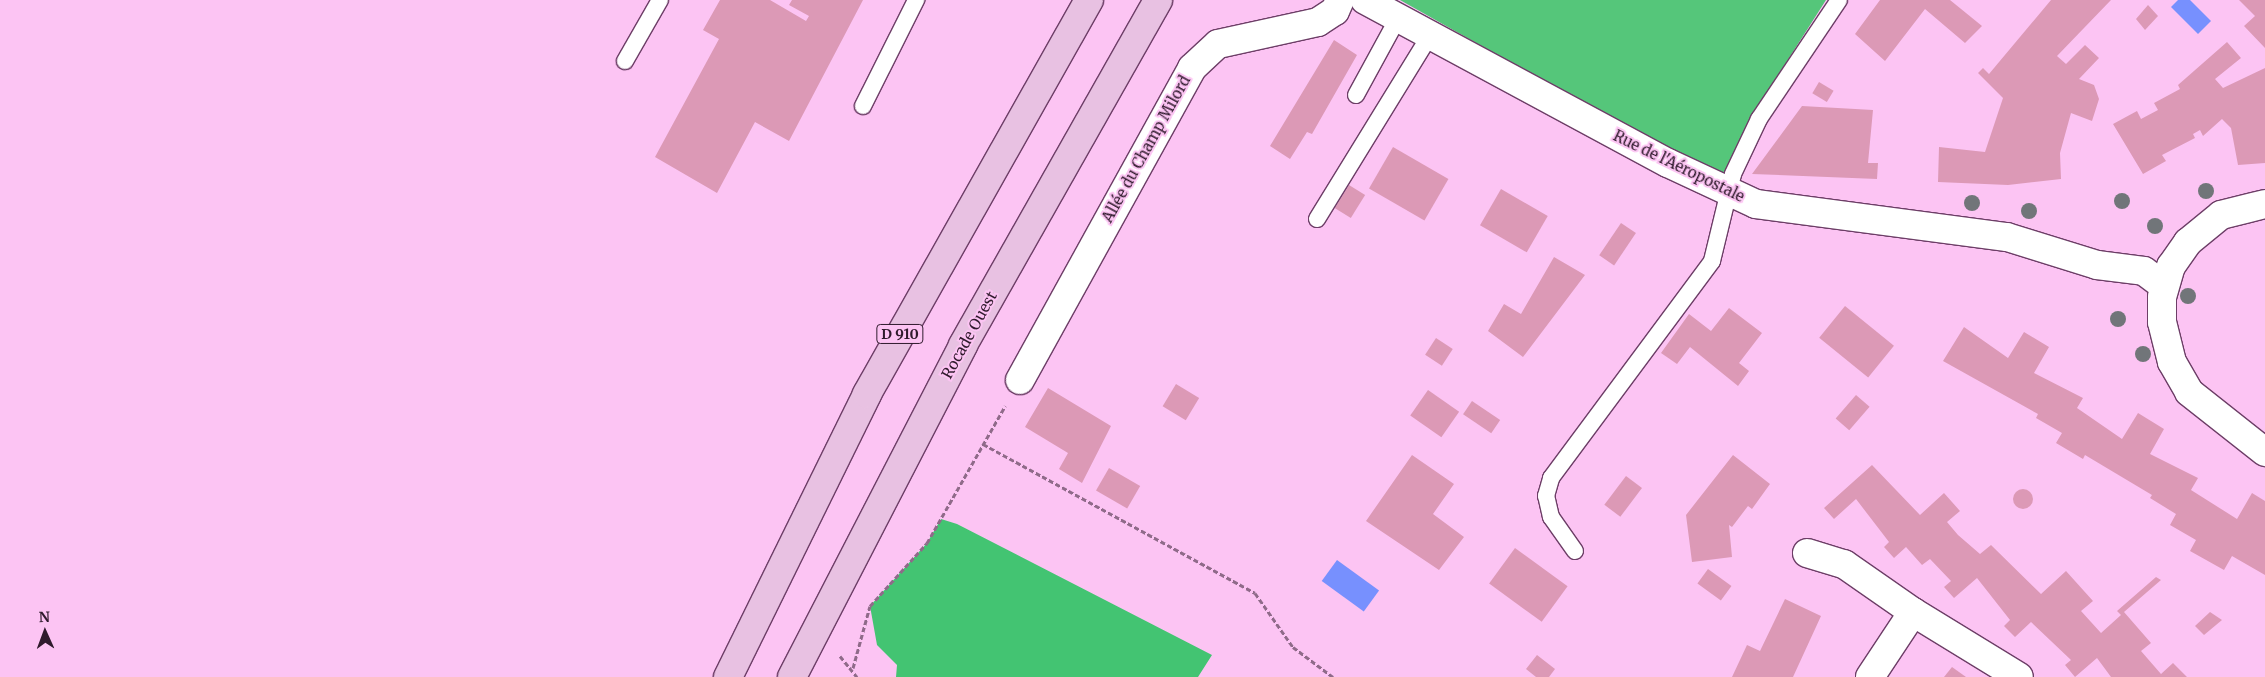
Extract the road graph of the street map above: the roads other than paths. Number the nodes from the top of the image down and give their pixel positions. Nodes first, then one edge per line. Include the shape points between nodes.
1 (660, 0) edge
2 (916, 0) edge
3 (1090, 0) edge
4 (1340, 0) edge
5 (1365, 0) edge
6 (1839, 0) edge
7 (1161, 2) edge
8 (1398, 18) junction
9 (1430, 35) junction
10 (625, 61) dead end
11 (1356, 95) dead end
12 (863, 106) dead end
13 (1730, 193) junction
14 (2265, 204) edge
15 (1317, 219) dead end
16 (2164, 286) junction
17 (1020, 380) road end
18 (2265, 452) edge
19 (1576, 551) dead end
20 (1807, 553) dead end
21 (1913, 612) junction
22 (728, 677) edge
23 (792, 677) edge
24 (1870, 677) edge
25 (2020, 677) edge

1 - 10 lane
2 - 12 lane
3 - 22 main road, D 910 via 867,394
4 - 17 street, Allée du Champ Milord via 1335,11 1318,22 1218,44 1192,68
5 - 8 street, Rue de l'Aéropostale
6 - 13 lane via 1759,120 1733,174
7 - 23 main road, Rocade Ouest via 963,345
8 - 9 street, Rue de l'Aéropostale
8 - 11 lane
9 - 13 street, Rue de l'Aéropostale
9 - 15 lane
13 - 16 street, Rue de l'Aéropostale via 1756,204 2007,238 2097,265 2144,270
13 - 19 lane via 1712,261 1697,286 1551,478 1546,496 1552,517
14 - 16 street via 2221,215 2188,242
16 - 18 street via 2162,322 2172,362 2189,392 2208,411
20 - 21 street via 1844,564
21 - 24 street
21 - 25 street

